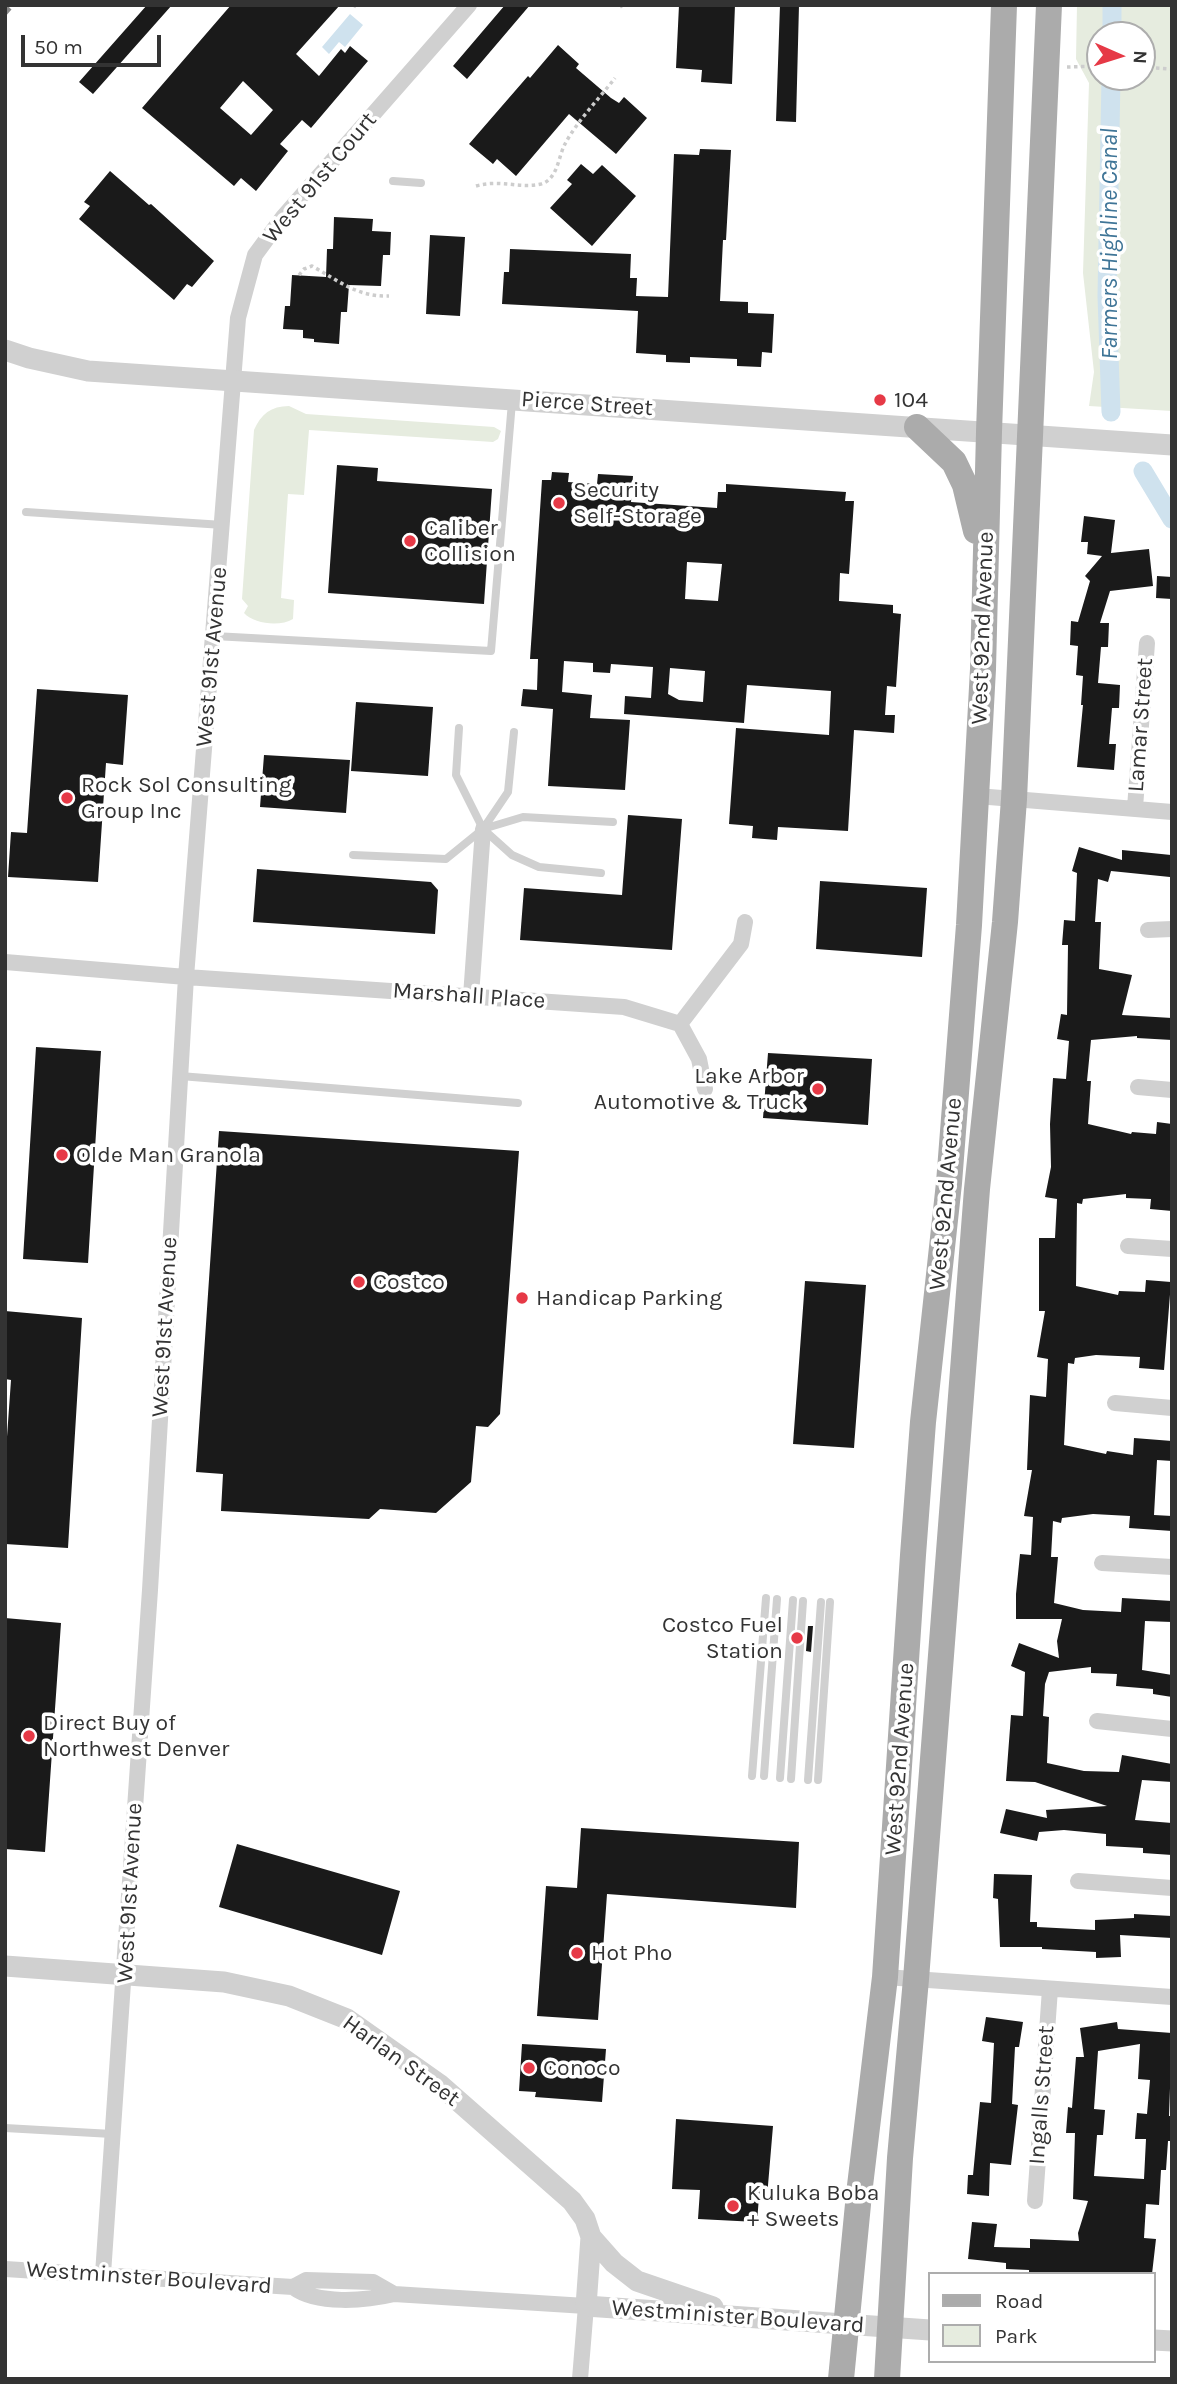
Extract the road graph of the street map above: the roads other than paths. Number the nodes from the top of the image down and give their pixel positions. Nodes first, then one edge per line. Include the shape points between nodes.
1 (469, 5) edge
2 (1004, 5) edge
3 (1049, 5) edge
4 (393, 181) dead end
5 (421, 183) dead end
6 (5, 350) edge
7 (235, 380) junction
8 (512, 399) junction
9 (916, 427) junction
10 (989, 432) junction
11 (1030, 435) junction
12 (1172, 445) edge
13 (26, 513) dead end
14 (223, 525) junction
15 (985, 588) junction
16 (214, 636) junction
17 (1147, 643) dead end
18 (459, 728) dead end
19 (514, 732) dead end
20 (977, 796) junction
21 (1014, 799) junction
22 (1135, 808) junction
23 (1172, 813) edge
24 (613, 822) dead end
25 (483, 829) junction
26 (353, 855) dead end
27 (601, 873) dead end
28 (745, 922) dead end
29 (1172, 929) edge
30 (1148, 930) dead end
31 (5, 962) edge
32 (186, 977) junction
33 (471, 996) junction
34 (680, 1024) junction
35 (180, 1076) junction
36 (1138, 1087) dead end
37 (705, 1089) dead end
38 (1172, 1090) edge
39 (518, 1103) dead end
40 (1128, 1246) dead end
41 (1172, 1249) edge
42 (1115, 1403) dead end
43 (1172, 1408) edge
44 (930, 1556) junction
45 (1102, 1563) dead end
46 (1172, 1567) edge
47 (766, 1598) dead end
48 (777, 1599) dead end
49 (793, 1600) dead end
50 (803, 1601) dead end
51 (1097, 1721) dead end
52 (1172, 1729) edge
53 (752, 1776) dead end
54 (764, 1776) dead end
55 (780, 1778) dead end
56 (791, 1779) dead end
57 (808, 1780) dead end
58 (818, 1780) dead end
59 (1078, 1881) dead end
60 (1172, 1888) edge
61 (5, 1966) edge
62 (125, 1974) junction
63 (885, 1977) junction
64 (916, 1979) junction
65 (1050, 1989) junction
66 (1172, 1997) edge
67 (5, 2128) edge
68 (112, 2134) junction
69 (1035, 2201) dead end
70 (591, 2236) junction
71 (5, 2269) edge
72 (103, 2274) junction
73 (586, 2306) junction
74 (740, 2317) junction
75 (846, 2326) junction
76 (891, 2329) junction
77 (928, 2330) edge
78 (580, 2379) edge
79 (841, 2379) edge
80 (887, 2379) edge

1 - 7 street, West 91st Court via 255,255 238,318
2 - 10 main road, West 92nd Avenue
3 - 11 main road, West 92nd Avenue
4 - 5 lane
6 - 7 street, Pierce Street via 88,371
7 - 8 street, Pierce Street
7 - 14 street, West 91st Avenue
8 - 9 street, Pierce Street
8 - 16 lane via 491,651
9 - 10 street, Pierce Street
9 - 15 main road via 950,457 965,485
10 - 11 street, Pierce Street
10 - 15 main road, West 92nd Avenue
11 - 12 street, Pierce Street
11 - 21 main road, West 92nd Avenue
13 - 14 lane
14 - 16 street, West 91st Avenue
15 - 20 main road, West 92nd Avenue
16 - 32 street, West 91st Avenue
17 - 22 street, Lamar Street
18 - 25 lane via 456,775
19 - 25 lane via 508,792
20 - 21 street, Lamar Street
20 - 44 main road, West 92nd Avenue via 950,1169 923,1422
21 - 22 street, Lamar Street
21 - 44 main road, West 92nd Avenue via 976,1189
22 - 23 street, Lamar Street
24 - 25 lane via 523,817
25 - 26 lane via 446,859
25 - 27 lane via 512,855 539,867
25 - 33 street
28 - 34 street via 741,944
29 - 30 street
31 - 32 street, Marshall Place
32 - 33 street, Marshall Place
32 - 35 street, West 91st Avenue
33 - 34 street, Marshall Place via 624,1007
34 - 37 street via 699,1059
35 - 39 lane
35 - 62 street, West 91st Avenue
36 - 38 street
40 - 41 street
42 - 43 street
44 - 63 main road, West 92nd Avenue
44 - 64 main road, West 92nd Avenue
45 - 46 street
47 - 53 lane
48 - 54 lane
49 - 55 lane
50 - 56 lane
51 - 52 street
57 - 58 lane via 825,1602 831,1612
59 - 60 street
61 - 62 street, Harlan Street
62 - 68 street, West 91st Avenue
62 - 70 street, Harlan Street via 224,1982 289,1996 347,2019 439,2084 572,2201
63 - 64 street
63 - 75 main road, West 92nd Avenue
64 - 65 street
64 - 76 main road, West 92nd Avenue
65 - 66 street
65 - 69 street, Ingalls Street
67 - 68 lane
68 - 72 street, West 91st Avenue
70 - 73 street
70 - 74 street, Harlan Street via 637,2281
71 - 72 street, Westminster Boulevard
72 - 73 street, Westminster Boulevard via 293,2287 306,2280 373,2283 394,2294
73 - 74 street, Westminister Boulevard
73 - 78 street
74 - 75 street, Westminister Boulevard
75 - 76 street, Westminister Boulevard
75 - 79 main road, West 92nd Avenue
76 - 77 street
76 - 80 main road, West 92nd Avenue

